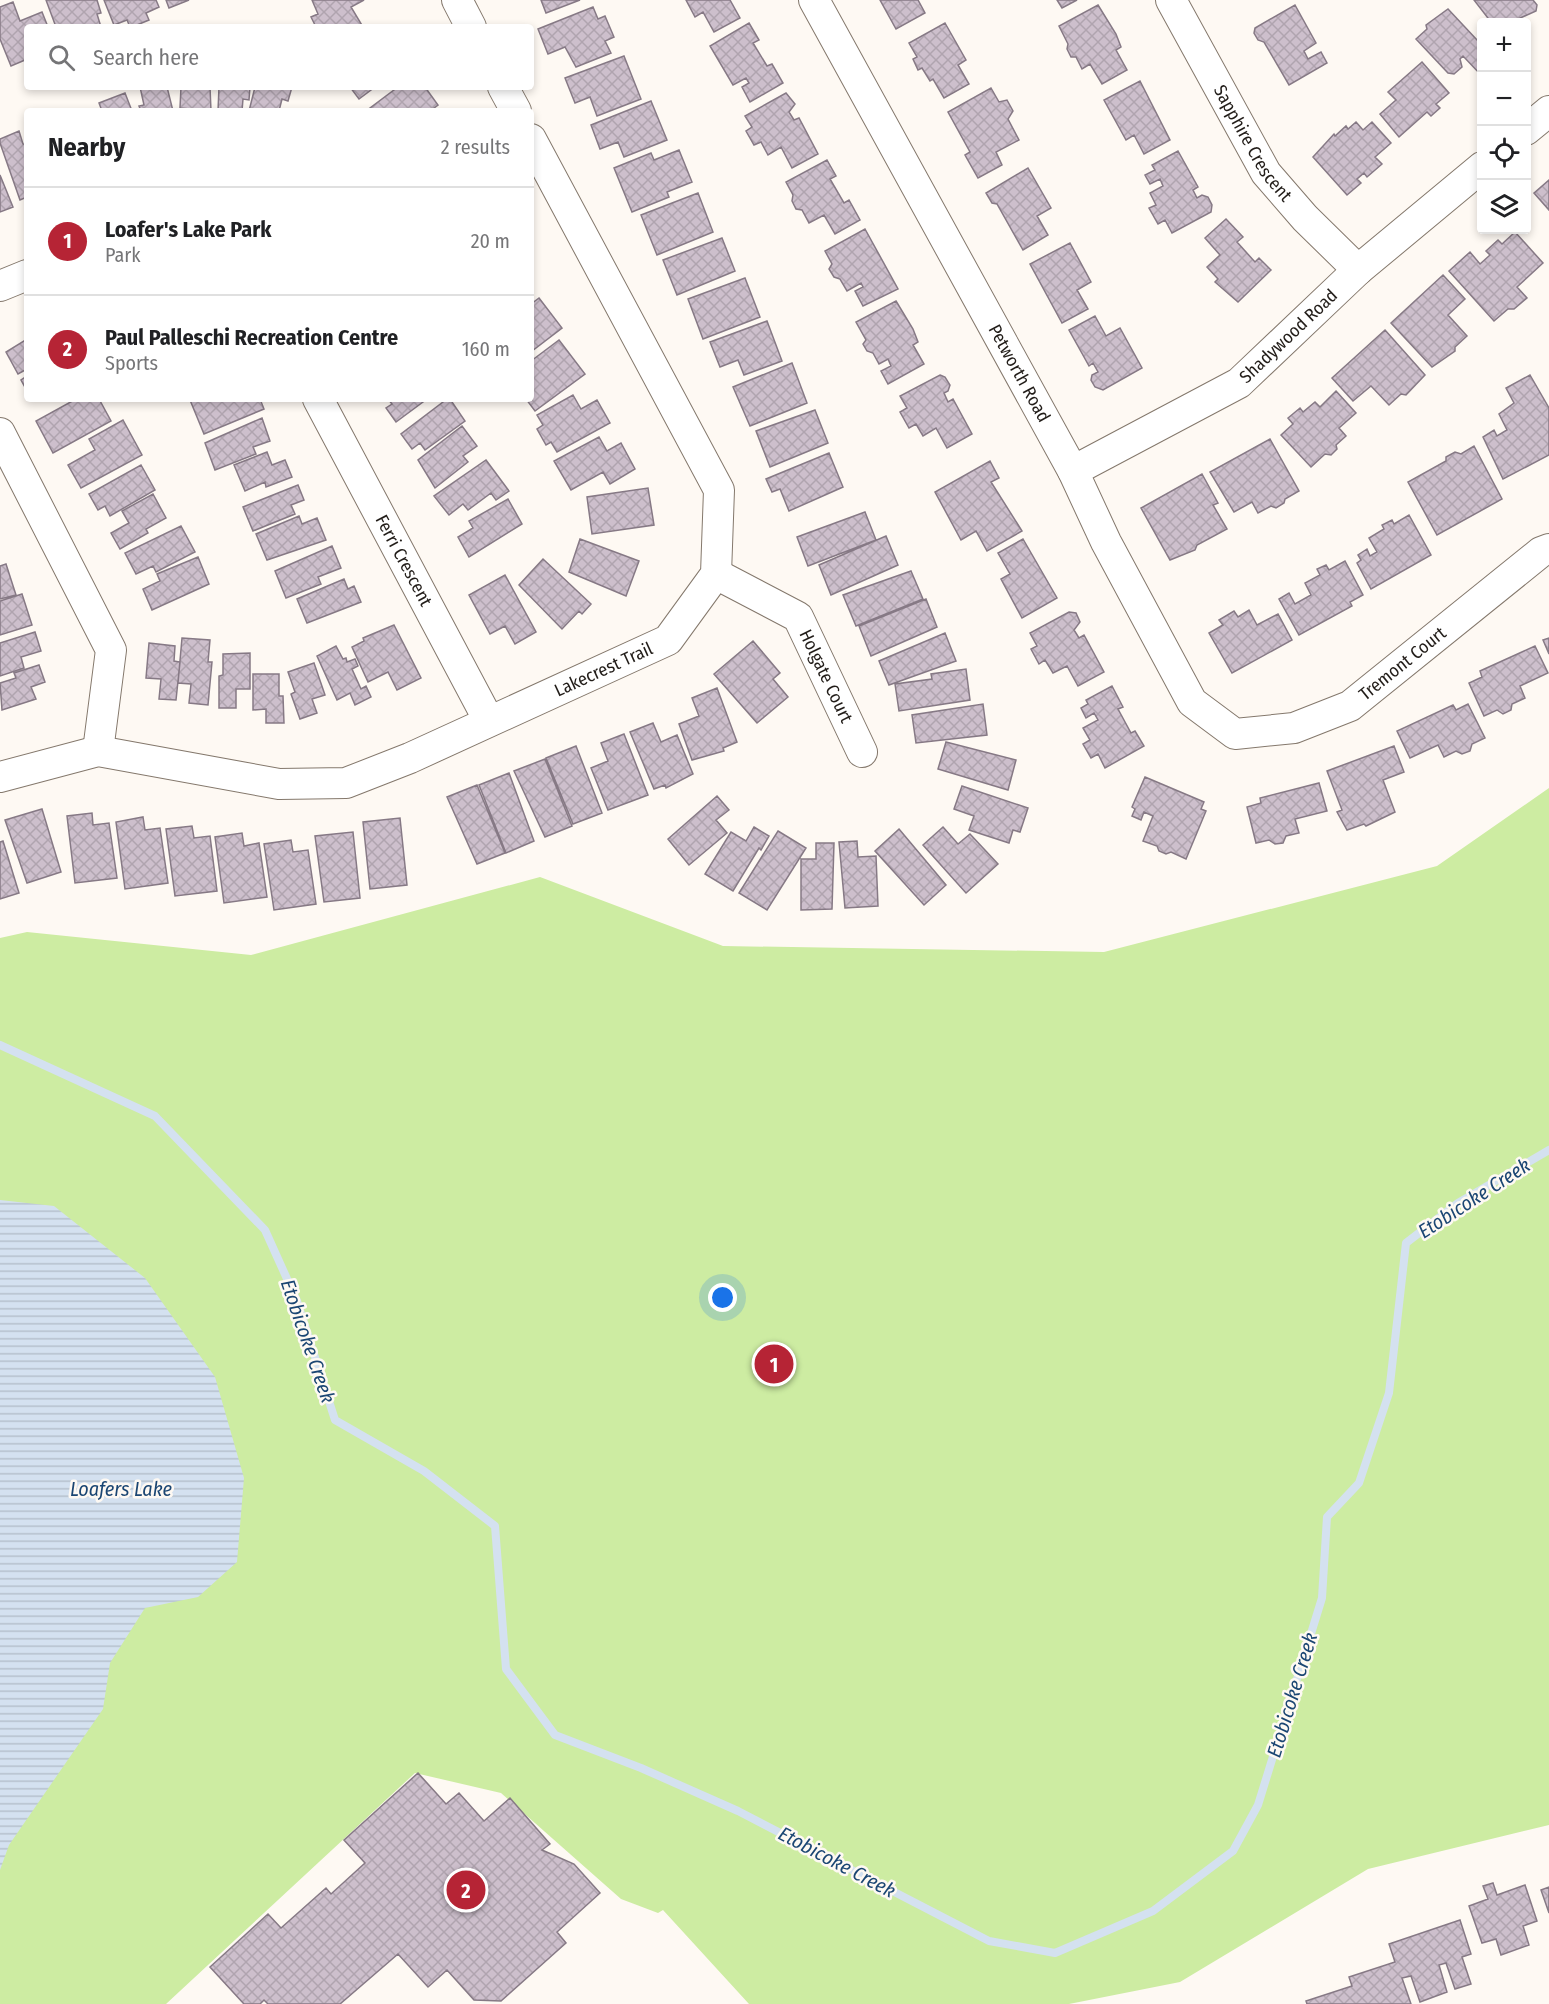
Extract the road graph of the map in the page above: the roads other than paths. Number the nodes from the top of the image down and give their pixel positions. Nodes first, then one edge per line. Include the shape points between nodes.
1 (457, 0) edge
2 (814, 0) edge
3 (1171, 0) edge
4 (469, 24) edge
5 (505, 90) edge
6 (514, 108) edge
7 (1549, 111) edge
8 (1531, 127) edge
9 (534, 145) edge
10 (1477, 171) edge
11 (1358, 270) junction
12 (24, 277) edge
13 (0, 286) edge
14 (320, 402) edge
15 (0, 433) edge
16 (1073, 471) junction
17 (1549, 549) edge
18 (716, 574) junction
19 (489, 721) junction
20 (1234, 734) joint
21 (98, 751) junction
22 (862, 752) dead end
23 (0, 777) edge

1 - 4 street
2 - 16 street, Petworth Road
3 - 11 street, Sapphire Crescent via 1266,173
5 - 6 street
7 - 8 street
9 - 18 street via 719,490
10 - 11 street, Shadywood Road
11 - 16 street, Shadywood Road via 1239,383
12 - 13 street
14 - 19 street, Ferri Crescent
15 - 21 street via 111,650
16 - 20 street, Petworth Road via 1106,542 1192,702
17 - 20 street, Tremont Court via 1540,552 1350,706 1294,728
18 - 19 street, Lakecrest Trail via 668,640
18 - 22 street, Holgate Court via 798,617
19 - 21 street, Lakecrest Trail via 346,783 279,784
21 - 23 street, Lakecrest Trail

